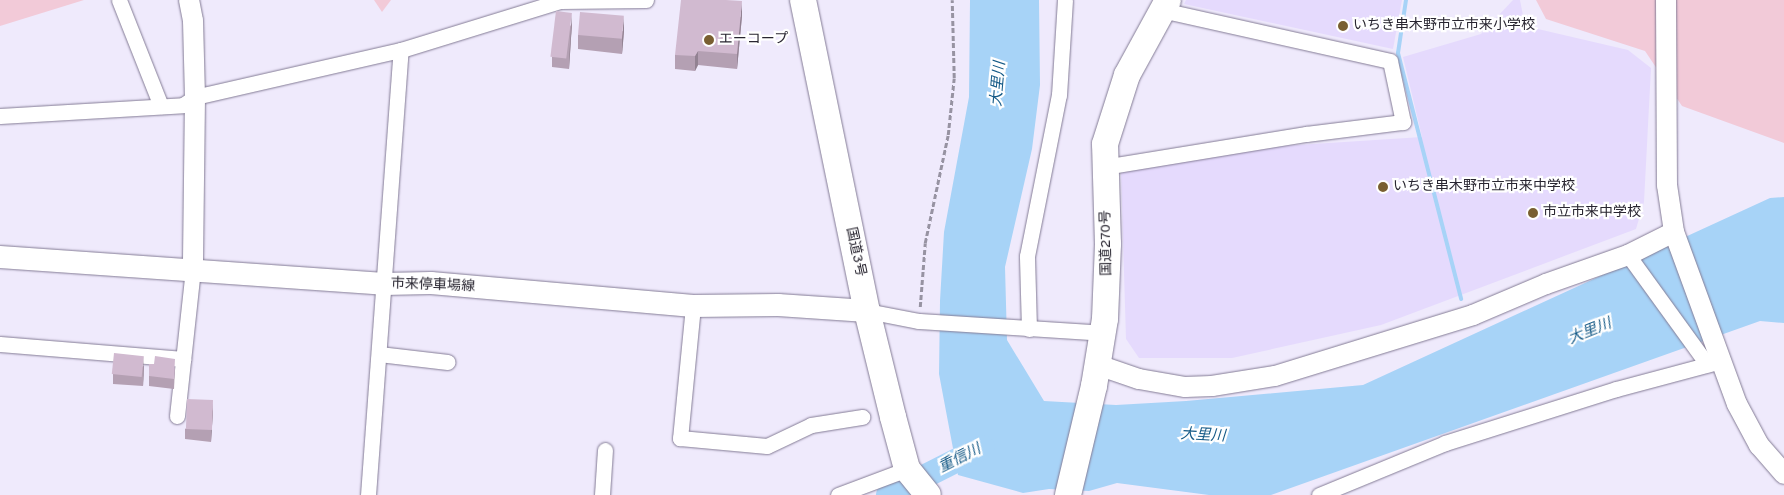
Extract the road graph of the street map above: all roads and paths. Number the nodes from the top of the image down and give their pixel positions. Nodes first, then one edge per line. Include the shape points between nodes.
1 (119, 0) edge
2 (189, 0) edge
3 (646, 0) edge
4 (802, 0) edge
5 (952, 0) edge
6 (1065, 0) edge
7 (1666, 0) edge
8 (1165, 5) edge
9 (401, 50) junction
10 (195, 97) junction
11 (161, 106) junction
12 (0, 116) edge
13 (1104, 167) junction
14 (1676, 235) junction
15 (1629, 257) junction
16 (0, 258) edge
17 (193, 269) junction
18 (384, 284) junction
19 (693, 306) junction
20 (867, 311) junction
21 (923, 321) junction
22 (1026, 329) junction
23 (1102, 333) junction
24 (0, 344) edge
25 (379, 354) junction
26 (1712, 357) junction
27 (183, 359) junction
28 (448, 362) dead end
29 (1096, 376) junction
30 (177, 416) dead end
31 (862, 416) dead end
32 (605, 450) dead end
33 (907, 469) junction
34 (1784, 474) edge
35 (1068, 494) edge
36 (368, 495) edge
37 (602, 495) edge
38 (838, 495) edge
39 (928, 495) edge
40 (1319, 495) edge

1 - 11 street
2 - 10 street via 193,21
3 - 9 street via 560,0
4 - 20 highway, 国道3号
5 - 21 path via 954,78 948,134 925,243
6 - 22 street via 1059,95 1027,256
7 - 14 street via 1667,185
8 - 13 highway, 国道270号 via 1127,75 1109,128
8 - 13 street via 1390,61 1403,122 1306,134
9 - 10 street
9 - 18 street
10 - 11 street via 183,104
10 - 17 street
11 - 12 street
13 - 23 highway, 国道270号 via 1108,280
14 - 15 street
14 - 26 street
15 - 26 street
15 - 29 street via 1422,334 1275,376 1185,387
16 - 17 main road, 市来停車場線
17 - 18 main road, 市来停車場線
17 - 27 street
18 - 19 main road, 市来停車場線 via 431,283
18 - 25 street
19 - 20 main road, 市来停車場線 via 778,305
19 - 31 street via 680,438 767,446 812,425
20 - 21 street
20 - 33 highway, 国道3号
21 - 22 street
22 - 23 street
23 - 29 highway, 国道270号
24 - 27 street
25 - 28 street
25 - 36 street
26 - 34 street via 1759,445
26 - 40 street via 1445,443
27 - 30 street
29 - 35 highway, 国道270号
32 - 37 street
33 - 38 street
33 - 39 highway, 国道3号

